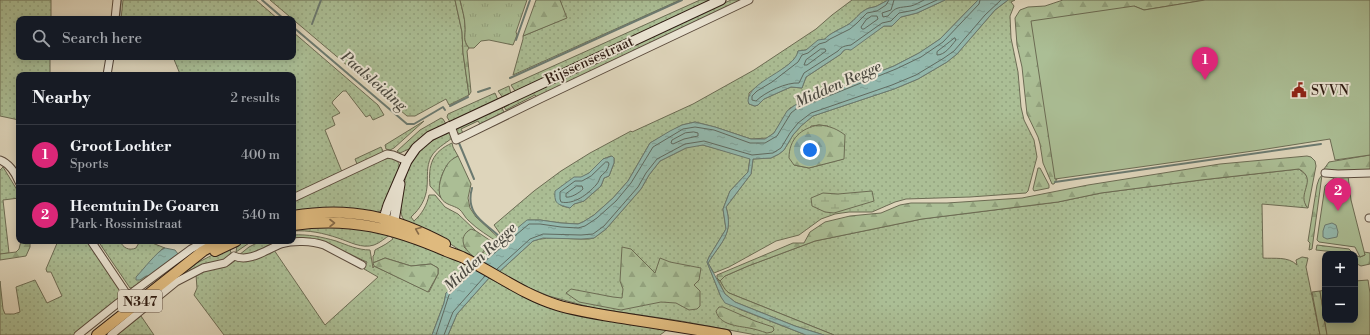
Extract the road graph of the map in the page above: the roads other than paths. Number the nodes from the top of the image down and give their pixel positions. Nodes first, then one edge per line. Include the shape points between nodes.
1 (117, 0) edge
2 (722, 0) edge
3 (749, 0) edge
4 (115, 16) edge
5 (110, 60) edge
6 (108, 72) edge
7 (449, 126) junction
8 (0, 160) edge
9 (407, 161) junction
10 (1325, 173) dead end
11 (1370, 173) edge
12 (401, 174) junction
13 (16, 176) edge
14 (296, 197) edge
15 (296, 216) edge
16 (384, 218) junction
17 (394, 221) junction
18 (296, 225) edge
19 (387, 229) junction
20 (296, 243) edge
21 (93, 244) edge
22 (200, 244) edge
23 (225, 244) edge
24 (231, 244) edge
25 (282, 244) edge
26 (234, 256) junction
27 (466, 260) junction
28 (362, 265) dead end
29 (128, 296) junction
30 (78, 335) edge
31 (97, 335) edge
32 (111, 335) edge
33 (726, 335) edge

1 - 4 street
2 - 7 main road, Rijssensestraat
3 - 7 street, Rijssensestraat via 456,140
5 - 6 street
7 - 9 main road, Rijssensestraat via 423,141
8 - 13 street via 12,169
9 - 12 main road, Rijssensestraat
9 - 14 street via 387,154
10 - 11 street
12 - 16 main road, Rijssensestraat
12 - 17 main road, Rijssensestraat
15 - 16 main road via 339,213
16 - 17 main road
16 - 19 main road
17 - 19 main road
27 -> 17 main road via 450,246
18 -> 19 main road via 339,223
19 - 27 main road via 431,244
20 - 28 street via 324,245
21 - 29 street
22 - 29 street
23 - 31 main road, N347 via 183,268
24 - 26 street
25 - 26 street via 247,258
26 - 32 street via 223,264 203,268 176,282
27 - 33 main road via 541,299 581,311
29 - 30 street

